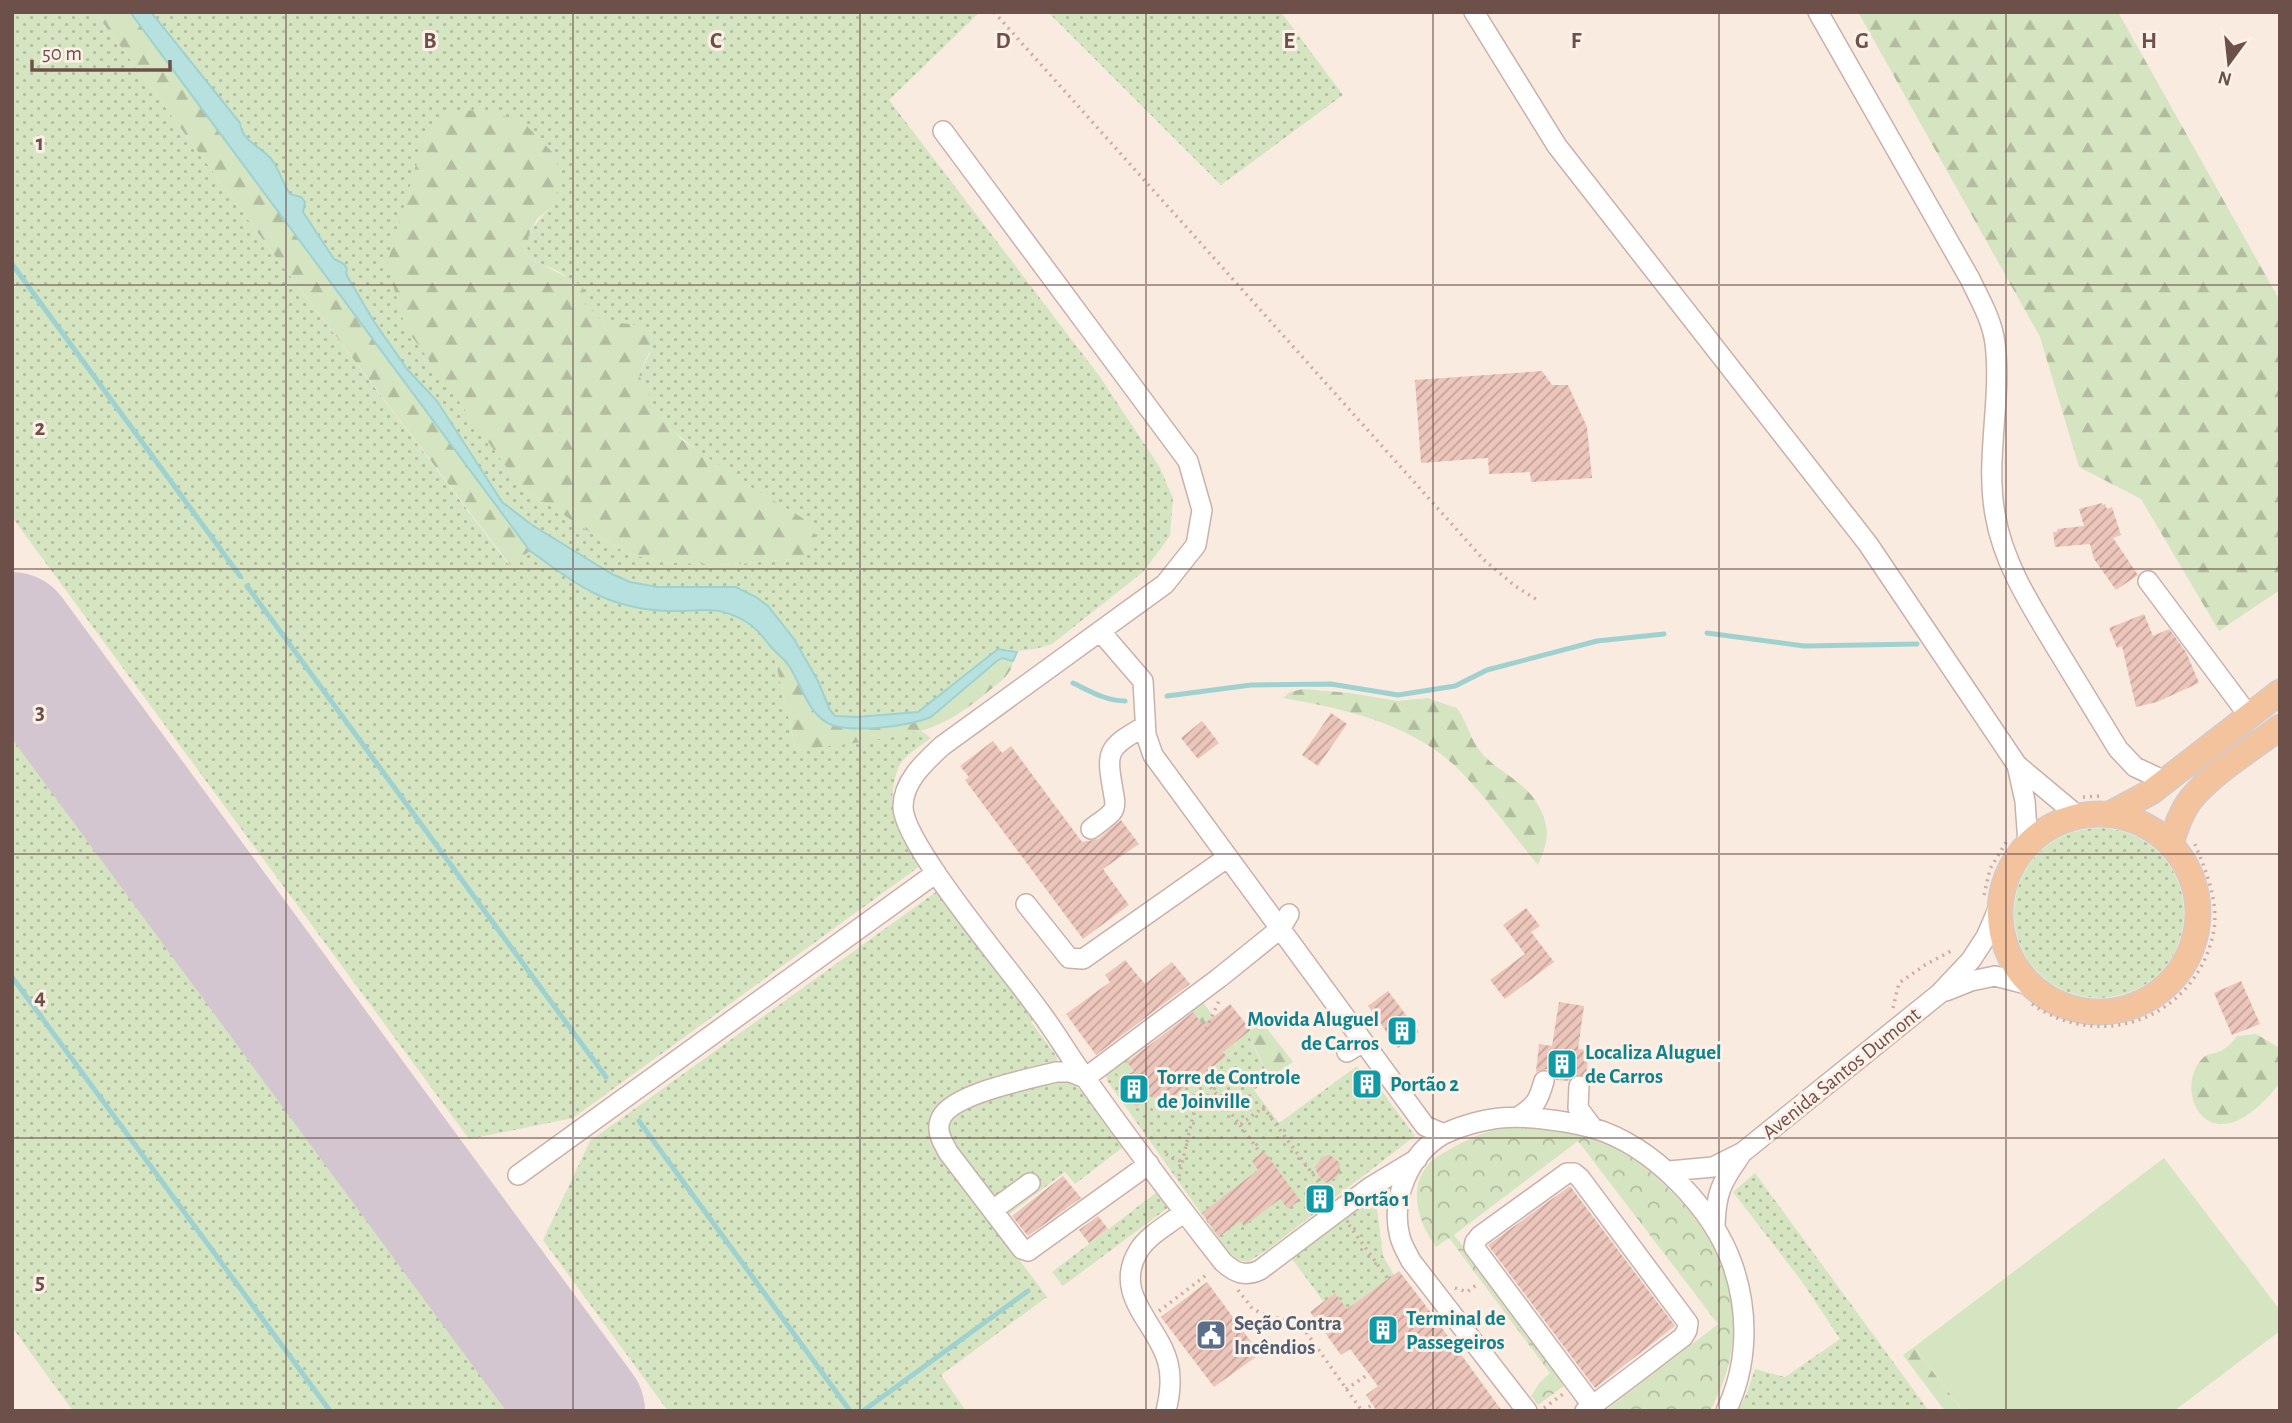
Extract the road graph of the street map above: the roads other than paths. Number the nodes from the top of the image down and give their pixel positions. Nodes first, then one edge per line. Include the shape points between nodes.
1 (1474, 12) edge
2 (1818, 12) edge
3 (943, 131) dead end
4 (2148, 580) dead end
5 (1100, 631) junction
6 (2280, 692) edge
7 (2249, 716) junction
8 (1145, 726) junction
9 (2280, 727) edge
10 (2017, 765) junction
11 (2165, 781) junction
12 (2106, 805) junction
13 (2069, 809) junction
14 (1091, 829) dead end
15 (2027, 833) junction
16 (2171, 843) junction
17 (1228, 857) junction
18 (936, 873) junction
19 (1026, 904) dead end
20 (1990, 905) junction
21 (1285, 921) junction
22 (2027, 992) junction
23 (1939, 994) junction
24 (1085, 1078) junction
25 (1545, 1081) dead end
26 (1579, 1086) dead end
27 (1518, 1117) junction
28 (1425, 1126) junction
29 (1593, 1128) junction
30 (1444, 1134) junction
31 (1743, 1152) junction
32 (1421, 1154) junction
33 (1149, 1164) junction
34 (1669, 1171) junction
35 (518, 1175) dead end
36 (1030, 1183) dead end
37 (1179, 1205) junction
38 (993, 1210) junction
39 (1715, 1226) junction
40 (1758, 1348) dead end
41 (1742, 1366) junction
42 (1589, 1408) edge
43 (1166, 1411) edge
44 (1527, 1411) edge
45 (1726, 1411) edge

1 - 10 street via 1557,146 1868,544
2 - 11 street via 1990,319 1996,364 1994,513 2016,577 2118,749 2135,767
3 - 5 street via 1188,461 1202,510 1196,545 1165,584
4 - 7 street
5 - 8 street via 1143,681
5 - 18 street via 919,766 903,807 908,828
6 - 7 main road
7 - 11 main road
8 - 14 street via 1118,741 1111,751 1115,804
8 - 17 street via 1153,755
9 - 16 main road via 2191,799
10 - 13 street
10 - 15 street
11 - 12 main road via 2139,800
12 - 13 main road
12 - 16 main road
13 - 15 main road via 2048,827
15 - 20 main road
16 - 22 main road via 2190,869 2199,910 2188,961 2168,986 2142,1003 2112,1012 2082,1011
17 - 19 street via 1083,960 1069,958
17 - 21 street
18 - 24 street via 1040,1010
18 - 35 street
20 - 22 main road
20 - 23 street, Avenida Santos Dumont via 1986,937
21 - 24 street via 1219,978
21 - 28 street via 1355,1047
22 - 23 street, Avenida Santos Dumont via 1995,976
23 - 31 street, Avenida Santos Dumont
24 - 33 street
24 - 38 street via 1056,1072 965,1098 942,1114 939,1124 944,1144
25 - 27 street via 1539,1101
26 - 29 street via 1578,1108
27 - 29 street
27 - 30 street via 1492,1119
28 - 30 street
28 - 32 street
29 - 34 street
30 - 32 street
31 - 34 street, Avenida Santos Dumont via 1713,1167
31 - 39 street, Avenida Santos Dumont via 1716,1198
32 - 37 street via 1251,1274 1232,1271
32 - 44 street via 1399,1196 1400,1238 1410,1261
33 - 37 street
33 - 38 street via 1031,1250 1022,1249
34 - 39 street
36 - 38 street
37 - 43 street via 1145,1242 1134,1260 1131,1278 1132,1296 1168,1361
39 - 41 street via 1738,1281
40 - 41 street
41 - 45 street
42 - 42 street via 1683,1337 1688,1323 1580,1178 1567,1172 1480,1236 1474,1247 1577,1385

